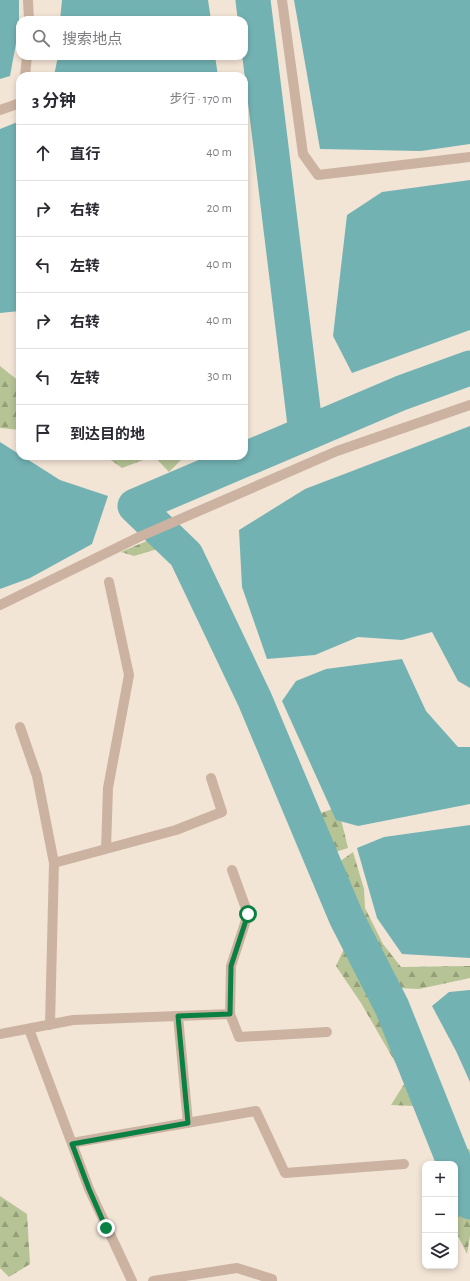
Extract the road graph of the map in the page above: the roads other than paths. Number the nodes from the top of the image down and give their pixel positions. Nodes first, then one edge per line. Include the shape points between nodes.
1 (28, 0) edge
2 (282, 0) edge
3 (29, 16) edge
4 (27, 60) edge
5 (25, 72) edge
6 (16, 104) edge
7 (0, 110) edge
8 (470, 157) edge
9 (470, 404) edge
10 (109, 582) dead end
11 (0, 605) edge
12 (20, 726) dead end
13 (211, 778) dead end
14 (106, 849) junction
15 (54, 863) junction
16 (232, 870) dead end
17 (230, 1014) junction
18 (178, 1016) junction
19 (50, 1025) junction
20 (29, 1029) junction
21 (327, 1032) dead end
22 (0, 1034) edge
23 (188, 1123) junction
24 (72, 1144) junction
25 (404, 1164) dead end
26 (132, 1281) edge
27 (153, 1281) edge
28 (272, 1281) edge

1 - 3 lane
2 - 8 lane via 303,154 318,175
4 - 5 lane
6 - 7 lane
9 - 11 lane via 337,451 139,537
10 - 14 lane via 129,675 108,788
12 - 15 lane via 37,776
13 - 14 lane via 222,812 176,830
14 - 15 lane
15 - 19 lane
16 - 17 lane via 248,914 231,966
17 - 18 lane
17 - 21 lane via 239,1037
18 - 19 lane via 73,1020
18 - 23 lane
19 - 20 lane
20 - 22 lane
20 - 24 lane
23 - 24 lane
23 - 25 lane via 256,1111 285,1173
24 - 26 lane via 89,1189
27 - 28 lane via 237,1268

